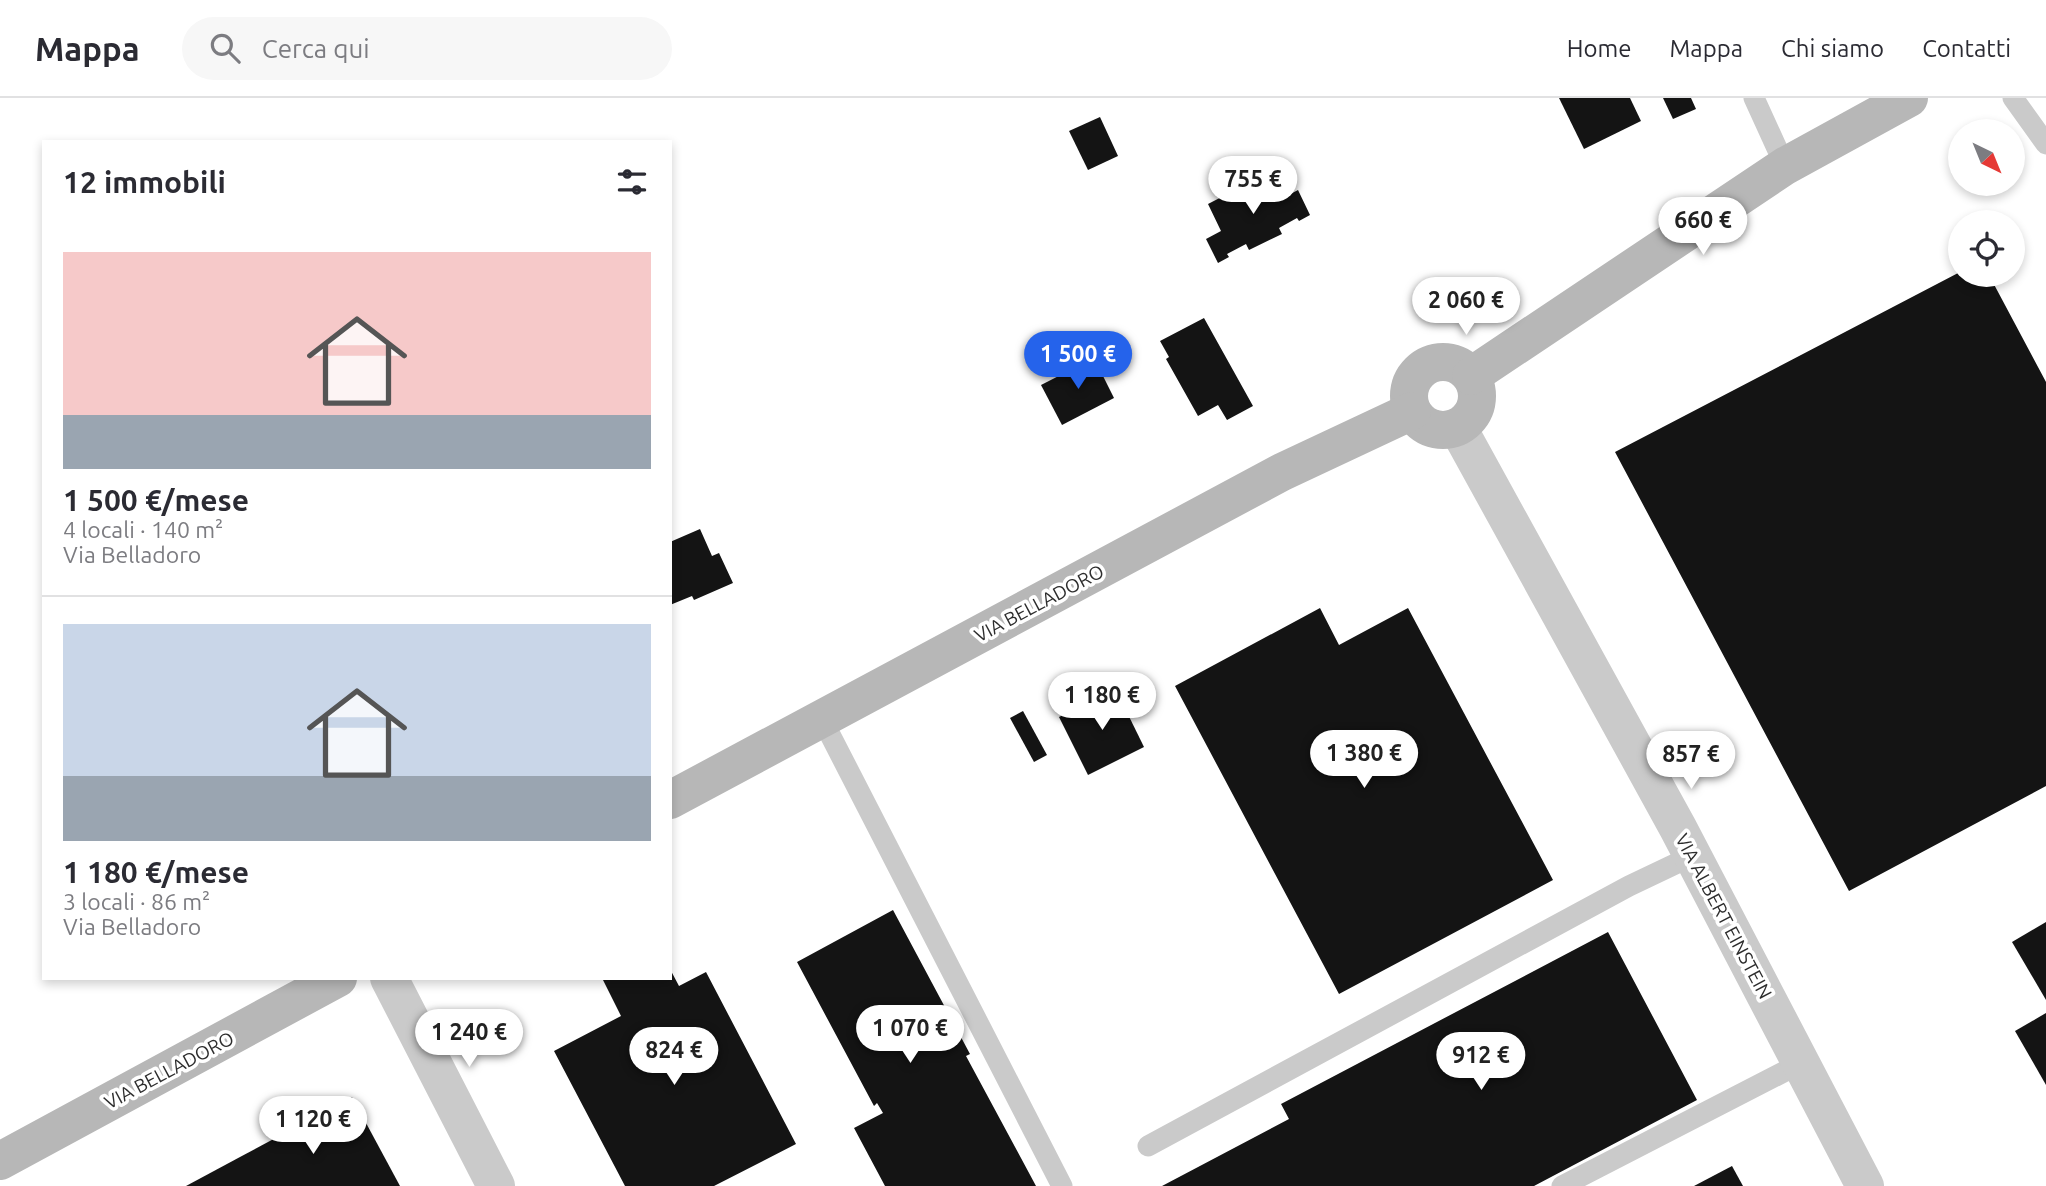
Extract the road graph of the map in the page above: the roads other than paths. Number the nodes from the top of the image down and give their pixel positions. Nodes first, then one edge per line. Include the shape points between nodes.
1 (1754, 98) edge
2 (1909, 98) edge
3 (2013, 98) edge
4 (2046, 144) edge
5 (1786, 166) junction
6 (1471, 376) junction
7 (1412, 411) junction
8 (1458, 428) junction
9 (822, 719) junction
10 (672, 799) edge
11 (1692, 856) junction
12 (334, 980) edge
13 (390, 980) edge
14 (1801, 1063) junction
15 (1148, 1146) dead end
16 (0, 1161) edge
17 (496, 1186) edge
18 (1062, 1186) edge
19 (1562, 1186) edge
20 (1866, 1186) edge

1 - 5 lane
2 - 5 main road
3 - 4 lane
5 - 6 main road
6 - 7 main road via 1450,362 1425,367 1409,391
6 - 8 main road via 1477,405 1470,419
7 - 8 main road via 1431,429
7 - 9 main road, VIA BELLADORO via 1283,472
8 - 11 street, VIA ALBERT EINSTEIN
9 - 10 main road, VIA BELLADORO
9 - 18 lane
11 - 14 street, VIA ALBERT EINSTEIN
11 - 15 lane
12 - 16 main road, VIA BELLADORO
13 - 17 street
14 - 19 lane
14 - 20 street, VIA ALBERT EINSTEIN

